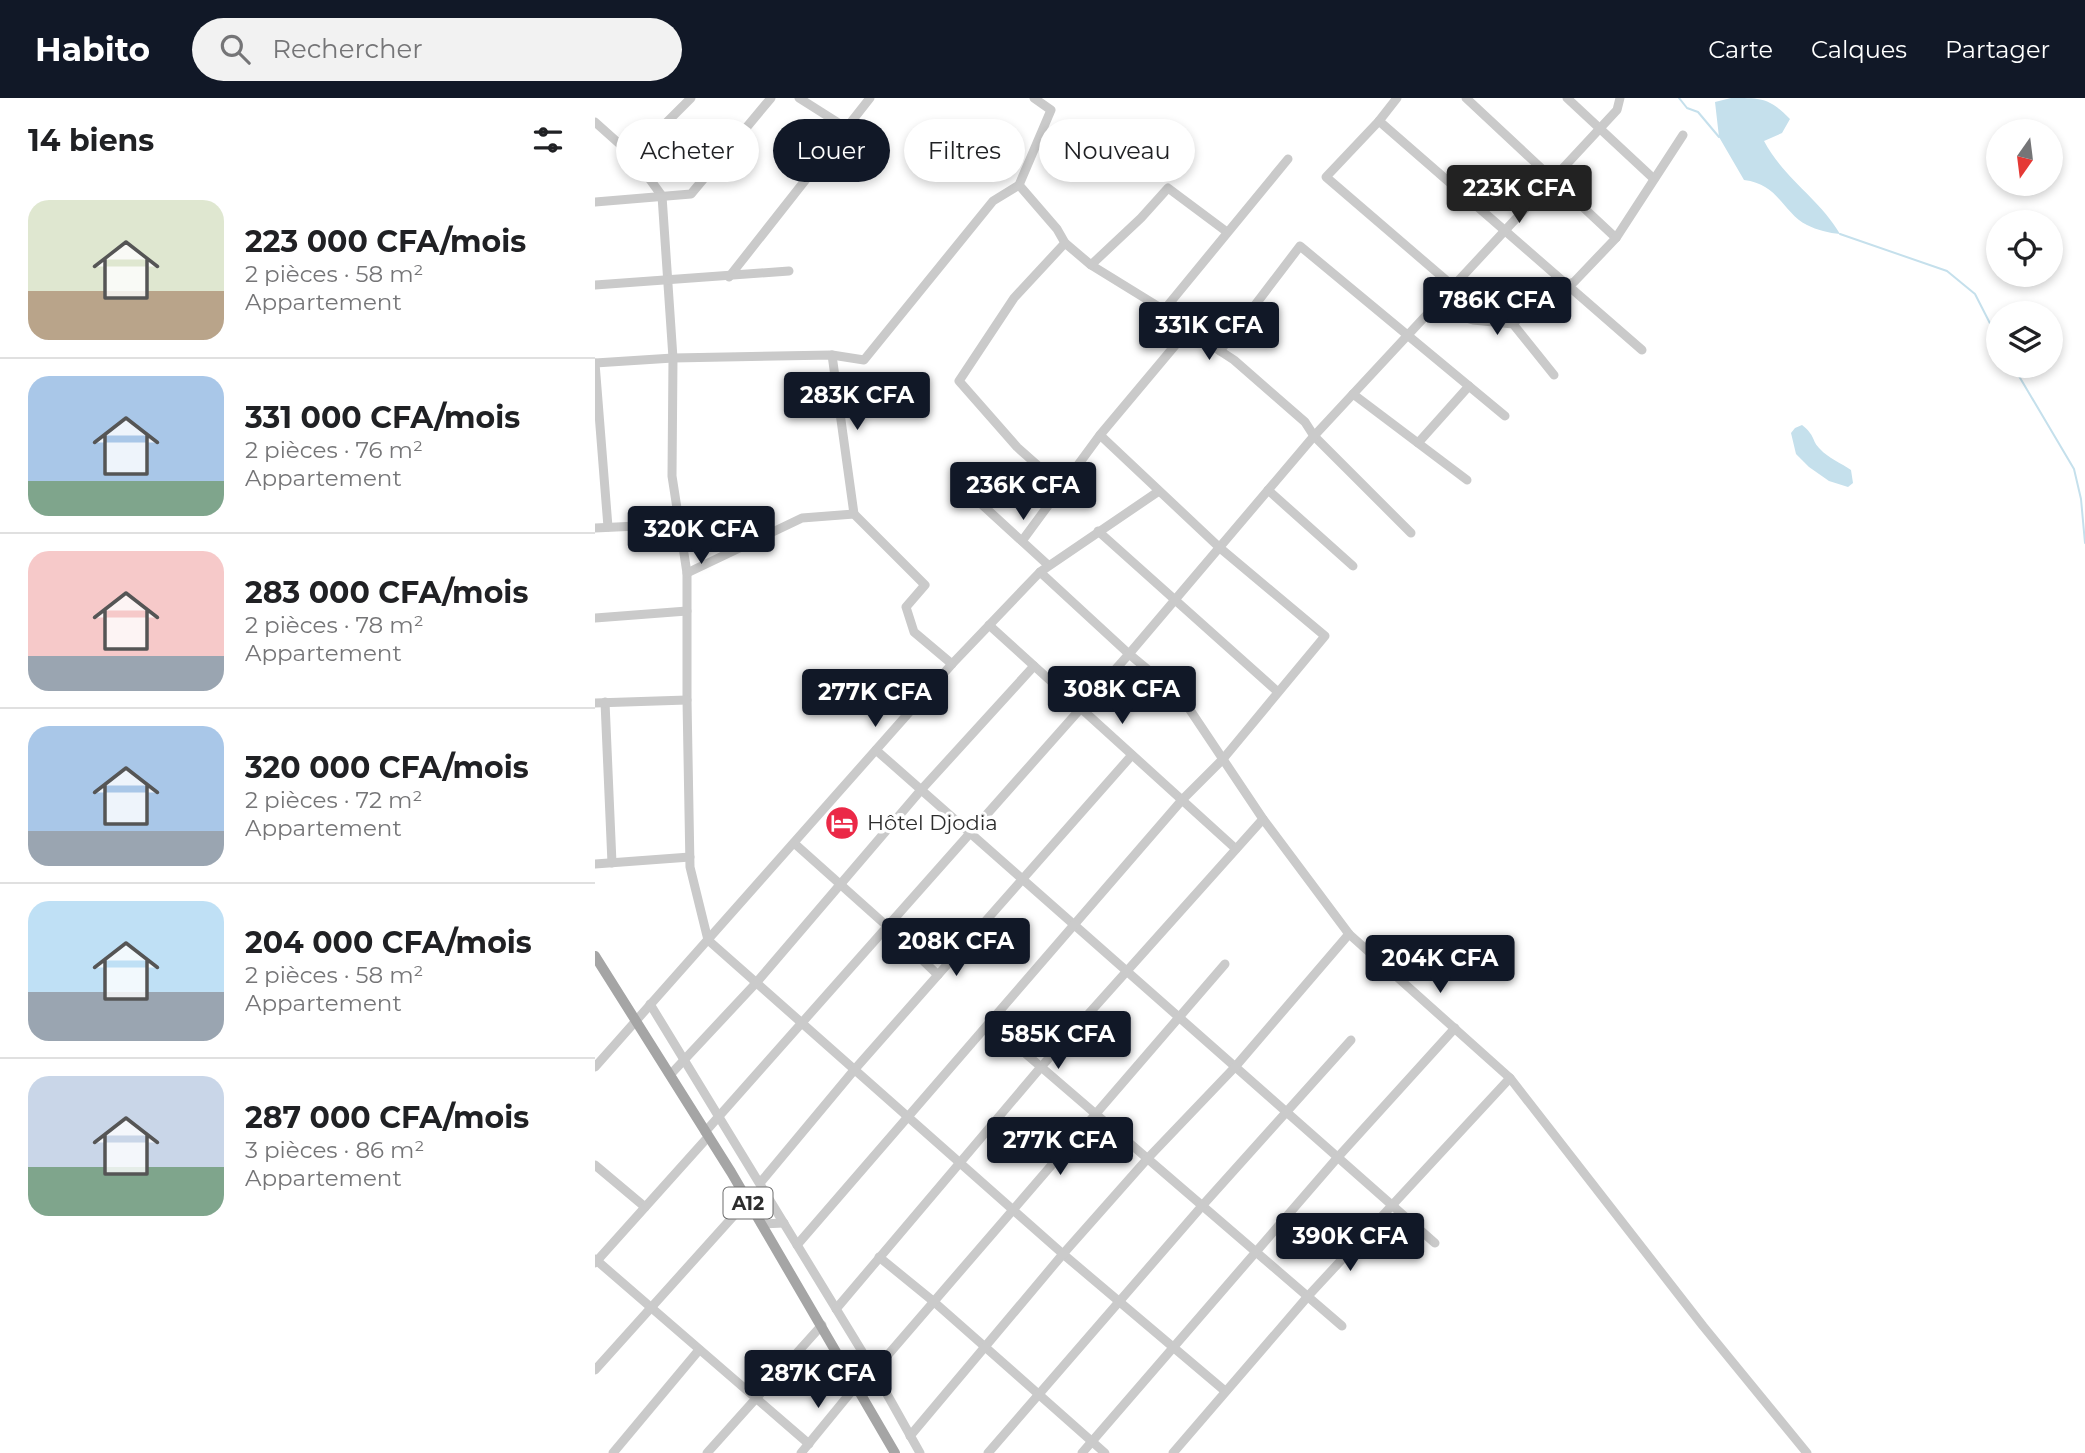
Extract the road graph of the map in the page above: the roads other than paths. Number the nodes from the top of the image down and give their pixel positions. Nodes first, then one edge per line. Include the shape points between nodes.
1 (771, 98) edge
2 (799, 98) edge
3 (870, 98) edge
4 (1034, 98) edge
5 (1397, 98) edge
6 (1466, 98) edge
7 (1567, 98) edge
8 (1620, 98) edge
9 (685, 100) edge
10 (667, 119) edge
11 (832, 119) edge
12 (855, 119) edge
13 (1378, 121) junction
14 (595, 122) edge
15 (1600, 128) junction
16 (1683, 135) dead end
17 (616, 141) edge
18 (1288, 159) dead end
19 (1654, 178) junction
20 (1552, 181) junction
21 (652, 182) edge
22 (805, 182) edge
23 (1019, 185) junction
24 (662, 196) junction
25 (595, 202) edge
26 (1227, 232) junction
27 (1504, 233) junction
28 (1616, 238) junction
29 (1065, 243) junction
30 (1091, 265) junction
31 (789, 271) dead end
32 (729, 277) junction
33 (669, 281) junction
34 (595, 285) edge
35 (1566, 285) junction
36 (1454, 287) junction
37 (1434, 309) junction
38 (1164, 310) junction
39 (1513, 324) junction
40 (1188, 330) junction
41 (1408, 335) junction
42 (1642, 350) dead end
43 (1220, 351) junction
44 (832, 355) junction
45 (673, 358) junction
46 (595, 363) edge
47 (1554, 375) dead end
48 (1469, 386) junction
49 (1353, 394) junction
50 (1505, 416) dead end
51 (1100, 435) junction
52 (1314, 436) junction
53 (1418, 443) junction
54 (1467, 480) dead end
55 (1061, 486) junction
56 (1268, 490) junction
57 (1159, 491) junction
58 (978, 501) dead end
59 (854, 514) junction
60 (680, 524) junction
61 (608, 527) junction
62 (595, 528) edge
63 (1098, 531) junction
64 (1411, 533) dead end
65 (1021, 541) junction
66 (1220, 548) junction
67 (1353, 566) dead end
68 (1044, 569) junction
69 (687, 573) junction
70 (1176, 599) junction
71 (687, 611) junction
72 (595, 618) edge
73 (989, 625) junction
74 (1129, 654) junction
75 (951, 664) junction
76 (1034, 666) junction
77 (1278, 692) junction
78 (687, 700) junction
79 (600, 703) edge
80 (1080, 708) junction
81 (876, 750) junction
82 (1132, 755) junction
83 (1223, 759) junction
84 (921, 790) junction
85 (1182, 800) junction
86 (1263, 819) junction
87 (970, 833) junction
88 (794, 843) junction
89 (1236, 849) junction
90 (690, 857) junction
91 (612, 863) junction
92 (595, 864) edge
93 (1023, 880) junction
94 (841, 884) junction
95 (888, 926) junction
96 (1075, 926) junction
97 (1349, 934) junction
98 (708, 940) junction
99 (595, 956) edge
100 (1225, 964) dead end
101 (1127, 972) junction
102 (939, 975) junction
103 (756, 983) junction
104 (650, 1004) junction
105 (1178, 1017) junction
106 (634, 1020) junction
107 (990, 1023) junction
108 (803, 1024) junction
109 (1455, 1028) junction
110 (1351, 1040) dead end
111 (686, 1060) junction
112 (595, 1067) edge
113 (1041, 1067) junction
114 (1235, 1067) junction
115 (855, 1069) junction
116 (670, 1076) junction
117 (1510, 1078) junction
118 (1095, 1112) junction
119 (1286, 1112) junction
120 (719, 1115) junction
121 (909, 1117) junction
122 (707, 1134) junction
123 (1338, 1157) junction
124 (1148, 1158) junction
125 (960, 1162) junction
126 (595, 1165) edge
127 (760, 1183) junction
128 (747, 1201) junction
129 (1392, 1205) junction
130 (1202, 1206) junction
131 (645, 1207) junction
132 (1013, 1208) junction
133 (784, 1223) junction
134 (761, 1224) junction
135 (1435, 1243) dead end
136 (797, 1245) junction
137 (1256, 1252) junction
138 (1063, 1254) junction
139 (880, 1257) junction
140 (596, 1261) edge
141 (1309, 1295) junction
142 (933, 1301) junction
143 (1120, 1301) junction
144 (650, 1308) junction
145 (836, 1309) junction
146 (822, 1325) junction
147 (1342, 1326) dead end
148 (985, 1346) junction
149 (1174, 1347) junction
150 (699, 1350) junction
151 (595, 1370) edge
152 (873, 1371) junction
153 (856, 1385) junction
154 (1225, 1391) junction
155 (1040, 1395) junction
156 (757, 1399) junction
157 (910, 1436) junction
158 (1092, 1441) junction
159 (809, 1444) junction
160 (613, 1453) edge
161 (708, 1453) edge
162 (801, 1453) edge
163 (894, 1453) edge
164 (920, 1453) edge
165 (988, 1453) edge
166 (1082, 1453) edge
167 (1105, 1453) edge
168 (1173, 1453) edge
169 (1807, 1453) edge

1 - 24 street via 691,194
2 - 11 street
3 - 12 street
4 - 23 street via 1051,110
5 - 13 street
6 - 20 street
7 - 15 street
8 - 15 street via 1617,110
9 - 10 street
13 - 27 street
13 - 36 street via 1326,177
14 - 17 street
15 - 19 street
15 - 20 street
16 - 19 street
18 - 26 street
19 - 28 street
20 - 27 street
20 - 28 street
21 - 24 street
22 - 32 street
23 - 29 street
23 - 44 street via 993,201 863,360
24 - 25 street
24 - 33 street
26 - 30 street via 1168,188
26 - 38 street
27 - 35 street
27 - 36 street
28 - 35 street
29 - 30 street
29 - 55 street via 1014,298 960,381 1017,447
30 - 38 street
31 - 32 street
32 - 33 street
33 - 34 street
33 - 45 street
35 - 39 street via 1535,301
35 - 42 street
36 - 37 street
37 - 39 street via 1473,320
37 - 41 street
38 - 40 street
39 - 47 street
40 - 43 street
40 - 51 street
41 - 43 street via 1300,246
41 - 48 street
41 - 49 street
43 - 52 street via 1305,422
44 - 45 street
44 - 59 street
45 - 46 street
45 - 60 street via 672,477
46 - 61 street
48 - 50 street
48 - 53 street
49 - 52 street
49 - 53 street
51 - 55 street
51 - 57 street
52 - 56 street
52 - 64 street
53 - 54 street
55 - 65 street
56 - 66 street
56 - 67 street
57 - 63 street
57 - 66 street
58 - 65 street
59 - 69 street via 802,518
59 - 75 street via 925,585 906,607 914,632
60 - 61 street
60 - 69 street
61 - 62 street
63 - 68 street
63 - 70 street
65 - 68 street
66 - 70 street
66 - 77 street via 1325,636
68 - 73 street
68 - 74 street
69 - 71 street
70 - 74 street
70 - 77 street
71 - 72 street
71 - 78 street
73 - 75 street
73 - 76 street
74 - 80 street
74 - 83 street via 1182,698
75 - 81 street
76 - 80 street
76 - 84 street
77 - 83 street
78 - 79 street
78 - 90 street
79 - 91 street
80 - 82 street
80 - 87 street
81 - 84 street
81 - 88 street
82 - 85 street
82 - 93 street
83 - 85 street
83 - 86 street
84 - 87 street
84 - 94 street
85 - 89 street
85 - 96 street
86 - 89 street
86 - 97 street
87 - 93 street
87 - 95 street
88 - 94 street
88 - 98 street
89 - 101 street
90 - 91 street
90 - 98 street
91 - 92 street
93 - 96 street
93 - 102 street
94 - 95 street
94 - 103 street
95 - 102 street
95 - 108 street
96 - 101 street
96 - 107 street
97 - 109 street
97 - 114 street
98 - 103 street
98 - 104 street
99 - 106 main road, A12
100 - 105 street
101 - 105 street
101 - 113 street
102 - 115 street
103 - 108 street
103 - 111 street
104 - 106 street
104 - 111 street
105 - 114 street
105 - 118 street
106 - 112 street
106 - 116 main road, A12
107 - 113 street
107 - 121 street
108 - 115 street
108 - 120 street
109 - 117 street
109 - 123 street
110 - 119 street
111 - 116 street
111 - 120 street
113 - 118 street
113 - 125 street
114 - 119 street
114 - 124 street
115 - 121 street
115 - 127 street
116 - 122 main road, A12
117 - 129 street
117 - 169 street
118 - 124 street
118 - 132 street
119 - 123 street
119 - 130 street
120 - 122 street
120 - 127 street
121 - 125 street
121 - 136 street
122 - 128 main road, A12
122 - 131 street
123 - 129 street
123 - 137 street
124 - 130 street
124 - 138 street
125 - 132 street
125 - 139 street
126 - 131 street
127 - 133 street
128 - 134 main road, A12
128 - 144 street
129 - 135 street
129 - 141 street
130 - 137 street
130 - 143 street
131 - 140 street
132 - 138 street
132 - 142 street
133 - 134 street
133 - 136 street
134 - 146 main road, A12
136 - 145 street
137 - 141 street
137 - 149 street
138 - 143 street
138 - 148 street
139 - 142 street
139 - 145 street
140 - 144 street
141 - 147 street
141 - 154 street
142 - 148 street
142 - 152 street
143 - 149 street
143 - 155 street
144 - 150 street
144 - 151 street
145 - 152 street
146 - 153 main road, A12
146 - 156 street
148 - 155 street
148 - 157 street
149 - 154 street
149 - 158 street
150 - 156 street
150 - 160 street
152 - 157 street
153 - 159 street
153 - 163 main road, A12
154 - 168 street
155 - 158 street
155 - 165 street
156 - 159 street
156 - 161 street
157 - 164 street
158 - 166 street
158 - 167 street
159 - 162 street

